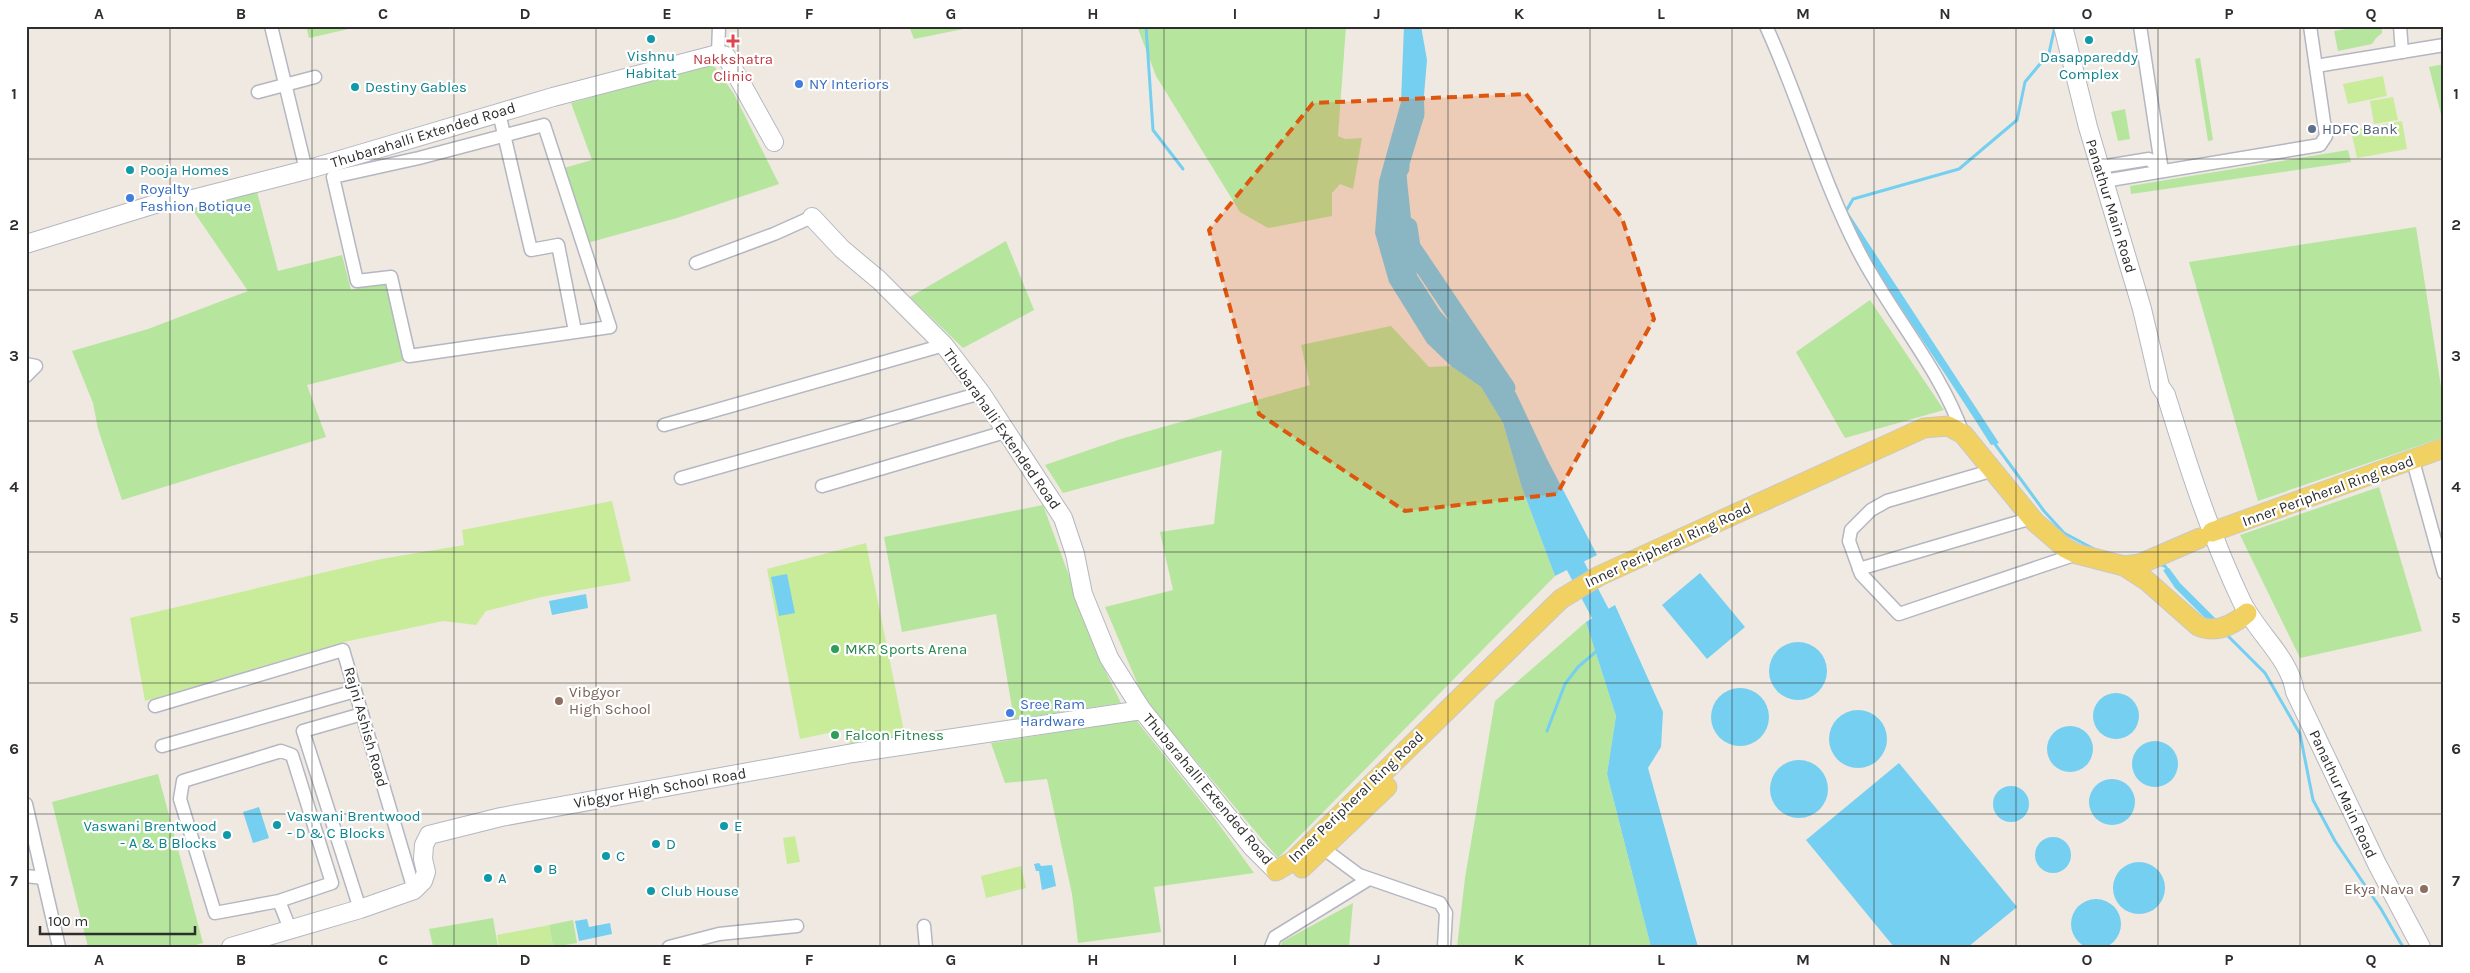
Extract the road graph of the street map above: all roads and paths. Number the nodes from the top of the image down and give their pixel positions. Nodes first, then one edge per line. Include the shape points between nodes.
1 (271, 26) edge
2 (719, 26) edge
3 (1766, 26) edge
4 (2063, 26) edge
5 (2140, 26) edge
6 (2310, 26) edge
7 (2400, 26) edge
8 (2444, 45) edge
9 (2402, 52) junction
10 (718, 54) junction
11 (2316, 66) junction
12 (315, 77) dead end
13 (285, 85) junction
14 (258, 92) dead end
15 (499, 113) junction
16 (504, 136) junction
17 (410, 139) junction
18 (774, 142) dead end
19 (416, 159) junction
20 (306, 170) junction
21 (2162, 171) junction
22 (2102, 174) junction
23 (812, 217) joint
24 (26, 244) edge
25 (696, 263) dead end
26 (575, 331) junction
27 (944, 345) junction
28 (26, 364) edge
29 (26, 376) edge
30 (981, 393) junction
31 (664, 425) dead end
32 (1005, 432) junction
33 (1969, 440) junction
34 (2444, 448) edge
35 (2413, 460) junction
36 (1994, 470) junction
37 (681, 478) dead end
38 (822, 486) dead end
39 (2032, 518) junction
40 (2206, 535) junction
41 (2077, 554) junction
42 (2139, 563) junction
43 (1859, 569) junction
44 (2444, 573) edge
45 (1564, 605) junction
46 (2233, 622) junction
47 (344, 674) dead end
48 (352, 692) junction
49 (155, 706) dead end
50 (1142, 710) junction
51 (362, 714) junction
52 (162, 746) dead end
53 (26, 804) edge
54 (324, 825) dead end
55 (1324, 849) junction
56 (194, 865) dead end
57 (1297, 865) junction
58 (1276, 871) joint
59 (26, 876) edge
60 (1364, 877) junction
61 (43, 878) junction
62 (332, 883) junction
63 (414, 890) junction
64 (279, 901) junction
65 (360, 909) junction
66 (215, 914) junction
67 (798, 926) dead end
68 (924, 926) dead end
69 (290, 930) junction
70 (59, 947) edge
71 (231, 947) edge
72 (669, 947) edge
73 (926, 947) edge
74 (1271, 947) edge
75 (1444, 947) edge
76 (2421, 947) edge

1 - 13 street
2 - 10 street
3 - 33 street via 1845,223 1892,309 1953,405
4 - 22 street, Panathur Main Road
5 - 21 street
6 - 11 street
7 - 9 street
8 - 9 street
9 - 11 street
10 - 15 street, Thubarahalli Extended Road
10 - 18 street via 726,56
11 - 21 street via 2326,136 2320,145
12 - 13 street
13 - 14 street
13 - 20 street
15 - 16 street
15 - 17 street, Thubarahalli Extended Road
16 - 19 street
16 - 26 street via 531,250 558,245
16 - 26 street via 544,125 610,327
17 - 19 street
17 - 20 street, Thubarahalli Extended Road
19 - 26 street via 333,177 357,281 391,277 409,356
20 - 24 street, Thubarahalli Extended Road via 193,199 162,202
21 - 22 street via 2149,159
22 - 40 street, Panathur Main Road via 2142,309 2160,386 2157,398
23 - 25 street
23 - 27 street, Thubarahalli Extended Road
27 - 30 street, Thubarahalli Extended Road
27 - 31 street
28 - 29 street via 36,366
30 - 32 street, Thubarahalli Extended Road
30 - 37 street
32 - 38 street
32 - 50 street, Thubarahalli Extended Road via 1063,518 1083,594 1109,658
33 - 36 main road
33 - 45 main road, Inner Peripheral Ring Road via 1932,438 1913,444 1601,581
34 - 35 main road, Inner Peripheral Ring Road
35 - 40 main road, Inner Peripheral Ring Road
35 - 44 street
36 - 39 main road
36 - 43 street via 1887,500 1871,510 1849,534
39 - 41 main road via 2065,548
39 - 43 street
40 - 42 main road, Inner Peripheral Ring Road
40 - 46 street, Panathur Main Road
41 - 42 main road
41 - 43 street via 1899,614
42 - 46 main road via 2147,581 2198,626 2207,630
45 - 55 main road, Inner Peripheral Ring Road
45 - 57 main road, Inner Peripheral Ring Road
46 - 76 street, Panathur Main Road via 2295,692 2377,864
47 - 48 street
48 - 49 street, Rajni Ashish Road via 343,650
48 - 51 street, Rajni Ashish Road
48 - 52 street
50 - 58 street, Thubarahalli Extended Road via 1253,848
50 - 63 street, Vibgyor High School Road via 844,755 485,821 429,835 424,845 426,872
51 - 63 street, Rajni Ashish Road
51 - 65 street via 304,731
53 - 61 street
54 - 62 street via 341,880
55 - 57 main road, Inner Peripheral Ring Road
55 - 60 street
56 - 66 street via 210,914
57 - 58 main road, Inner Peripheral Ring Road
59 - 61 street
60 - 74 street via 1275,937
60 - 75 street via 1440,902 1446,913
61 - 70 street
62 - 64 street
62 - 66 street via 292,755 281,751 183,781 180,799
63 - 65 street
64 - 66 street
64 - 69 street
65 - 69 street
67 - 72 street via 719,934
68 - 73 street
69 - 71 street

